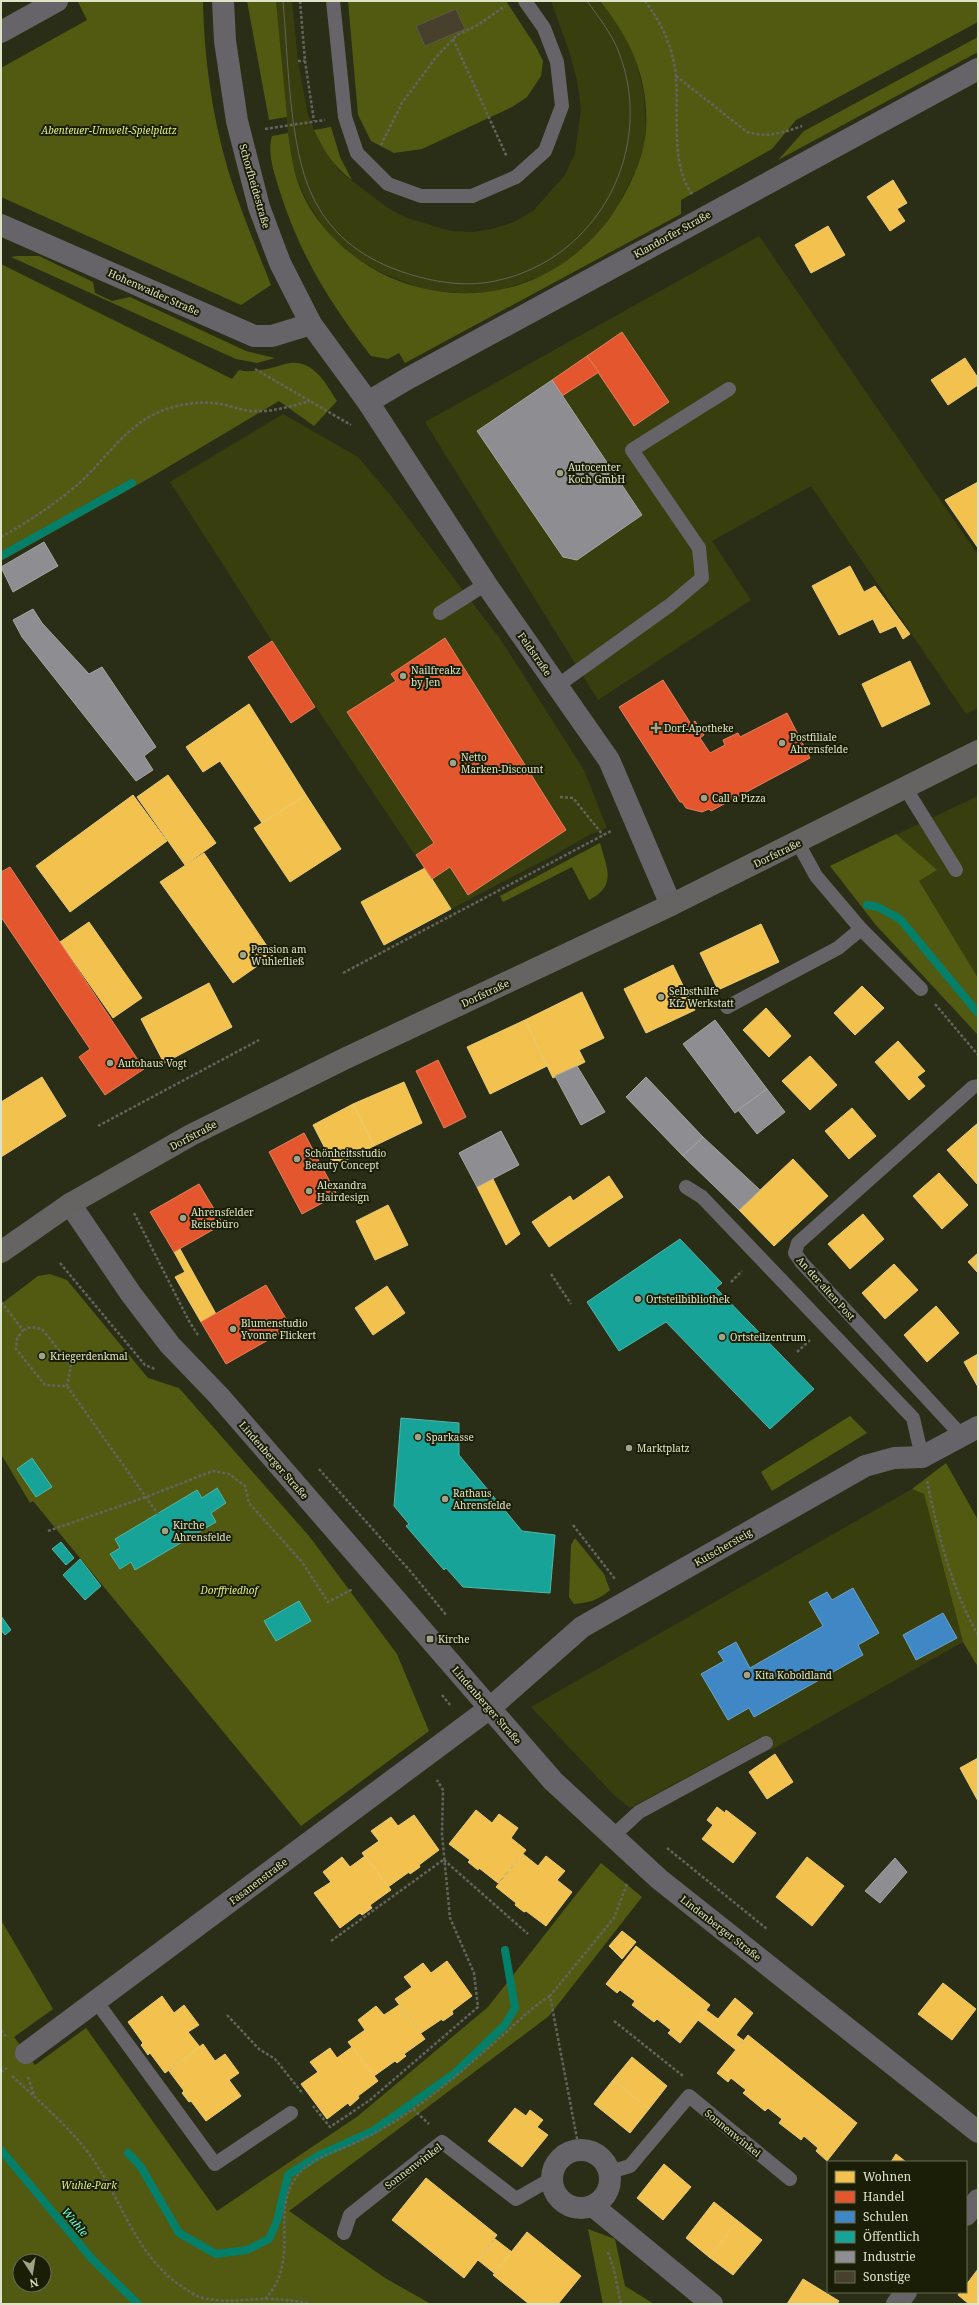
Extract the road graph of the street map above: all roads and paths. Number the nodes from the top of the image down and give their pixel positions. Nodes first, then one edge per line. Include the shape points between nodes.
1 (57, 1) edge
2 (223, 1) edge
3 (300, 1) edge
4 (333, 1) edge
5 (525, 1) edge
6 (645, 1) edge
7 (506, 5) dead end
8 (1, 32) edge
9 (453, 39) junction
10 (298, 61) dead end
11 (305, 61) junction
12 (978, 69) edge
13 (676, 75) junction
14 (802, 126) dead end
15 (259, 130) dead end
16 (383, 141) dead end
17 (516, 177) junction
18 (708, 214) junction
19 (1, 225) edge
20 (311, 324) junction
21 (255, 369) dead end
22 (729, 389) dead end
23 (310, 401) junction
24 (372, 408) junction
25 (353, 426) dead end
26 (1, 537) edge
27 (486, 584) junction
28 (440, 613) dead end
29 (557, 686) junction
30 (978, 751) edge
31 (906, 789) junction
32 (560, 797) dead end
33 (611, 831) dead end
34 (603, 836) junction
35 (798, 843) junction
36 (956, 870) dead end
37 (671, 905) junction
38 (861, 929) junction
39 (343, 973) dead end
40 (921, 989) joint
41 (727, 1007) dead end
42 (259, 1040) dead end
43 (978, 1055) edge
44 (978, 1086) edge
45 (98, 1126) dead end
46 (686, 1186) dead end
47 (70, 1204) junction
48 (134, 1213) dead end
49 (1, 1252) edge
50 (551, 1274) dead end
51 (1, 1302) edge
52 (572, 1304) dead end
53 (23, 1330) junction
54 (201, 1339) dead end
55 (67, 1386) junction
56 (970, 1431) edge
57 (922, 1457) junction
58 (316, 1465) dead end
59 (146, 1497) junction
60 (158, 1514) dead end
61 (573, 1526) dead end
62 (48, 1531) dead end
63 (354, 1589) dead end
64 (627, 1602) junction
65 (450, 1620) dead end
66 (978, 1635) edge
67 (490, 1708) junction
68 (766, 1742) dead end
69 (435, 1778) dead end
70 (613, 1836) junction
71 (664, 1847) dead end
72 (444, 1860) junction
73 (629, 1878) dead end
74 (769, 1931) dead end
75 (528, 1934) dead end
76 (331, 1941) dead end
77 (550, 1996) junction
78 (96, 2002) junction
79 (227, 2015) dead end
80 (614, 2021) dead end
81 (26, 2053) dead end
82 (5, 2069) dead end
83 (304, 2095) dead end
84 (689, 2096) junction
85 (309, 2101) dead end
86 (291, 2113) dead end
87 (978, 2132) edge
88 (579, 2150) junction
89 (610, 2172) junction
90 (551, 2179) junction
91 (790, 2179) dead end
92 (978, 2200) edge
93 (593, 2206) junction
94 (967, 2214) edge
95 (344, 2233) dead end
96 (607, 2249) dead end
97 (905, 2293) edge
98 (265, 2299) junction
99 (312, 2304) edge
100 (621, 2304) edge
101 (712, 2304) edge
102 (897, 2304) edge

1 - 8 street
2 - 20 street, Schorfheidestraße via 225,41 237,121 260,208 280,263
3 - 11 path
4 - 17 lane via 345,117 357,153 388,184 421,196 472,196
5 - 17 lane via 544,28 557,62 562,106 545,151
6 - 13 path via 669,42
7 - 9 path
9 - 16 path via 402,103
9 - 17 path
10 - 11 path
11 - 15 path via 314,121
12 - 18 street, Klandorfer Straße
13 - 14 path via 747,132 760,136 776,135
13 - 18 path via 682,176 689,191
18 - 24 street, Klandorfer Straße via 412,376
19 - 20 street, Hohenwalder Straße via 254,336 272,336
20 - 24 street, Schorfheidestraße
21 - 23 path
22 - 29 lane via 632,450 699,548 702,578 670,605
23 - 25 path
23 - 26 path via 283,408 251,411 219,404 196,403 170,408 149,416 130,429 76,485 34,518
24 - 27 street, Feldstraße
27 - 28 lane
27 - 29 street, Feldstraße
29 - 37 street, Feldstraße via 609,760
30 - 31 main road, Dorfstraße
31 - 35 main road, Dorfstraße
31 - 36 lane
32 - 34 path via 573,798
33 - 34 path
34 - 39 path
35 - 37 main road, Dorfstraße
35 - 38 lane via 816,876
37 - 47 main road, Dorfstraße via 268,1096 147,1159
38 - 40 lane
38 - 41 lane via 838,948
40 - 43 path
42 - 45 path
44 - 56 lane, An der alten Post via 973,1087 798,1243 795,1253 802,1263
46 - 57 lane via 702,1197 913,1418
47 - 49 main road, Dorfstraße
47 - 67 street, Lindenberger Straße via 131,1294 170,1345 219,1396
48 - 54 path via 189,1321
50 - 52 path
51 - 53 path
53 - 55 path via 31,1327 42,1329 71,1365
53 - 55 path via 17,1339 16,1349 46,1384
55 - 59 path
56 - 57 street, Kutschersteig
57 - 64 street, Kutschersteig via 894,1458 865,1466
57 - 66 path via 936,1523 952,1574
58 - 65 path
59 - 60 path
59 - 62 path
59 - 63 path via 214,1471 229,1474 245,1486 249,1503 302,1562 328,1602
61 - 64 path via 612,1574
64 - 67 street, Kutschersteig via 582,1627
67 - 70 street, Lindenberger Straße via 553,1781
67 - 78 street, Fasanenstraße
68 - 70 lane via 639,1812
69 - 72 path via 443,1790
70 - 87 street, Lindenberger Straße via 659,1879
71 - 74 path
72 - 75 path
72 - 76 path
72 - 85 path via 450,1918 474,1973 478,2008 370,2100 330,2127
73 - 77 path via 614,1918
77 - 88 path
77 - 98 path via 532,2008 503,2035 413,2108 366,2138 314,2163 297,2176 288,2192 285,2207 283,2267 279,2280
78 - 81 street, Fasanenstraße
78 - 86 lane via 215,2164
79 - 83 path via 259,2049 275,2059
80 - 84 path via 686,2079
82 - 98 path via 83,2146 100,2170 135,2235 152,2261 168,2278 199,2297 232,2302
84 - 89 lane via 630,2166
84 - 91 lane, Sonnenwinkel
88 - 89 street via 599,2155
88 - 90 street via 563,2156 557,2162
89 - 93 street via 608,2192
90 - 93 street via 557,2197 565,2204 583,2209
90 - 95 lane, Sonnenwinkel via 516,2199 442,2142 350,2214
92 - 94 street
93 - 101 street
96 - 100 path
97 - 102 street
98 - 99 path

